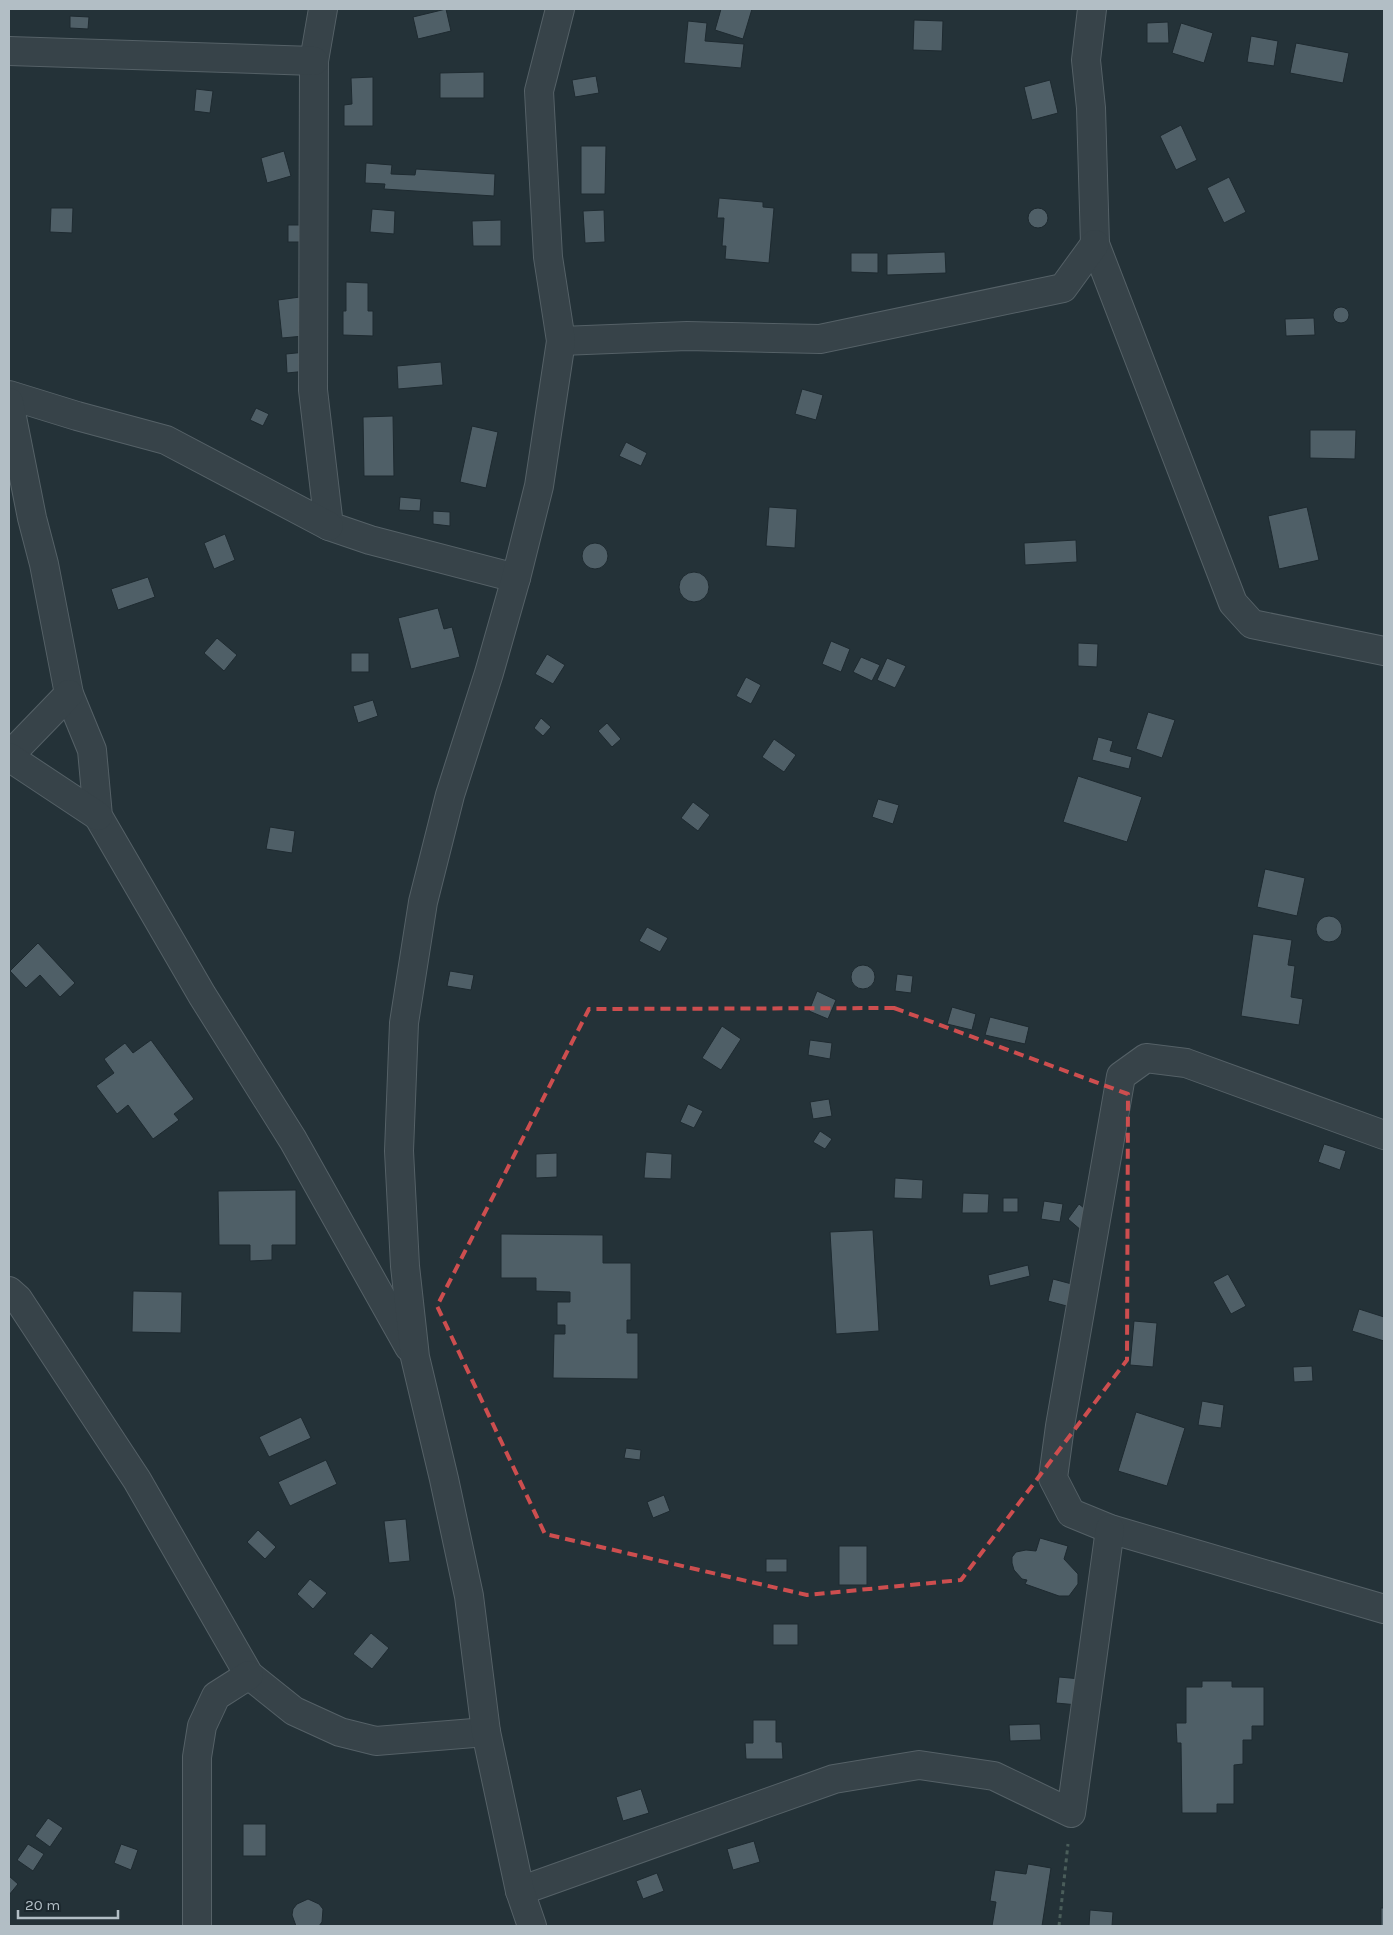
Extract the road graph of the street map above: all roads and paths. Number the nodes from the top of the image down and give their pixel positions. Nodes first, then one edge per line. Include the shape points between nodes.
1 (324, 9) edge
2 (560, 9) edge
3 (1092, 9) edge
4 (9, 51) edge
5 (314, 61) junction
6 (1095, 244) junction
7 (561, 341) junction
8 (9, 396) edge
9 (9, 402) edge
10 (329, 526) junction
11 (516, 578) junction
12 (1384, 651) edge
13 (69, 694) junction
14 (9, 757) edge
15 (98, 816) junction
16 (1384, 1135) edge
17 (12, 1295) edge
18 (415, 1357) junction
19 (1110, 1529) junction
20 (1384, 1609) edge
21 (249, 1675) junction
22 (486, 1732) junction
23 (1071, 1814) junction
24 (520, 1890) junction
25 (197, 1926) edge
26 (532, 1926) edge
27 (1059, 1926) edge

1 - 5 street
2 - 7 street via 538,91 548,257
3 - 6 street via 1086,60 1091,108
4 - 5 street
5 - 10 street via 313,390
6 - 7 street via 1063,288 820,339 687,336
6 - 12 street via 1233,603 1252,624
7 - 11 street via 539,486
8 - 10 street via 166,440
9 - 13 street
10 - 11 street via 370,540
11 - 18 street via 450,795 423,902 404,1023 399,1151 405,1266
13 - 14 street
13 - 15 street via 92,750
14 - 15 street
15 - 18 street via 202,995 293,1140
16 - 19 street via 1186,1063 1146,1058 1121,1076 1052,1478 1071,1513
17 - 21 street via 137,1480
18 - 22 street via 469,1596
19 - 20 street
19 - 23 street
21 - 22 street via 294,1711 340,1732 376,1741
21 - 25 street via 216,1696 202,1726 197,1757
22 - 24 street
23 - 24 street via 994,1776 919,1765 834,1779
23 - 27 path
24 - 26 street

